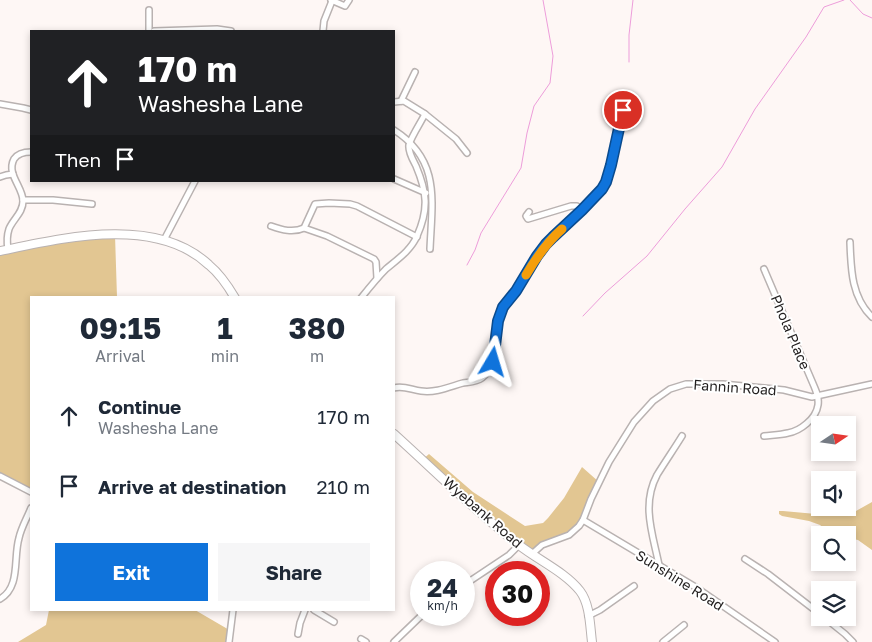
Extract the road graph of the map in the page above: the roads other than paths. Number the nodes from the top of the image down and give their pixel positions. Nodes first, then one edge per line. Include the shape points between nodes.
1 (331, 0) edge
2 (349, 0) edge
3 (149, 10) dead end
4 (149, 30) edge
5 (186, 30) edge
6 (224, 30) edge
7 (322, 30) edge
8 (415, 72) dead end
9 (401, 101) junction
10 (395, 102) edge
11 (0, 104) edge
12 (30, 110) edge
13 (623, 110) dead end
14 (425, 114) junction
15 (395, 131) edge
16 (410, 142) junction
17 (30, 152) edge
18 (467, 153) dead end
19 (13, 174) junction
20 (0, 177) edge
21 (395, 179) edge
22 (194, 182) edge
23 (426, 193) junction
24 (23, 200) junction
25 (92, 204) dead end
26 (582, 210) junction
27 (529, 212) dead end
28 (271, 226) dead end
29 (304, 228) junction
30 (417, 237) junction
31 (164, 240) junction
32 (850, 242) dead end
33 (430, 249) dead end
34 (4, 250) edge
35 (764, 269) dead end
36 (377, 278) junction
37 (234, 296) edge
38 (363, 296) edge
39 (872, 317) edge
40 (872, 384) edge
41 (395, 388) edge
42 (818, 396) junction
43 (395, 435) edge
44 (682, 436) dead end
45 (764, 436) dead end
46 (0, 476) edge
47 (30, 491) edge
48 (30, 510) edge
49 (583, 520) junction
50 (519, 545) junction
51 (532, 554) junction
52 (745, 559) dead end
53 (659, 566) junction
54 (475, 578) edge
55 (634, 586) dead end
56 (0, 599) edge
57 (811, 607) edge
58 (233, 611) edge
59 (306, 611) edge
60 (316, 611) edge
61 (588, 616) junction
62 (334, 622) dead end
63 (684, 625) dead end
64 (411, 626) edge
65 (835, 626) edge
66 (298, 634) dead end
67 (229, 642) edge
68 (394, 642) edge
69 (592, 642) edge
70 (663, 642) edge
71 (775, 642) edge
72 (853, 642) edge

1 - 2 street via 345,6
1 - 7 street
3 - 4 street
5 - 6 street
8 - 9 street
9 - 10 street
9 - 14 street
11 - 12 street
13 - 26 street via 606,182
14 - 16 street
14 - 18 street
15 - 16 street
16 - 23 street
16 - 33 street via 426,165 432,185
17 - 19 street via 16,156
19 - 20 street
19 - 24 street
21 - 23 street
22 - 31 street
23 - 30 street
24 - 25 street
24 - 34 street
26 - 27 street via 571,206 528,219
26 - 41 street via 546,244 503,307 493,362 485,376 444,390
28 - 29 street via 291,231
29 - 30 street via 315,204 342,203 357,206
29 - 36 street via 374,259
30 - 36 street via 406,252
31 - 34 street via 136,236 82,236
31 - 37 street via 209,264
32 - 39 street via 854,288
35 - 42 street, Phola Place
36 - 38 street
40 - 42 street, Fannin Road
42 - 45 street via 816,412 799,429
42 - 49 street, Fannin Road via 723,384 686,384 670,389 653,401 634,422 609,462
43 - 50 street, Wyebank Road
44 - 53 street via 657,476 650,494 650,525
46 - 47 street
48 - 56 street via 19,537 14,583
49 - 51 street, Fannin Road via 575,531 542,545
49 - 53 street, Sunshine Road
50 - 51 street, Wyebank Road
50 - 54 street
51 - 61 street, Wyebank Road via 579,590
52 - 57 street
53 - 71 street, Sunshine Road
55 - 61 street
58 - 67 street
59 - 66 street
60 - 62 street
61 - 69 street, Wyebank Road
63 - 70 street
64 - 68 street
65 - 72 street

